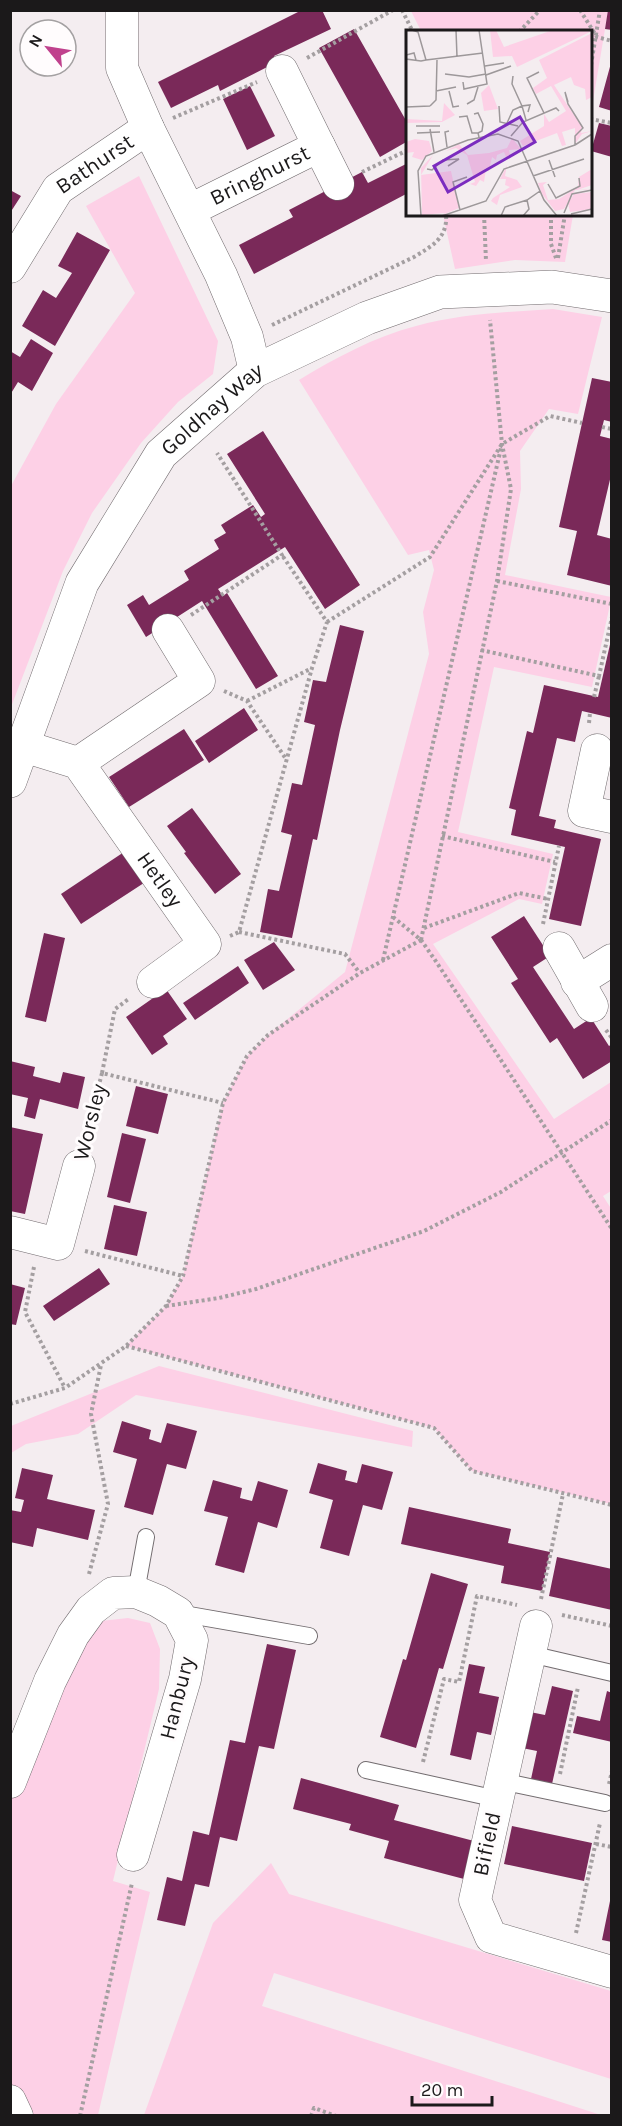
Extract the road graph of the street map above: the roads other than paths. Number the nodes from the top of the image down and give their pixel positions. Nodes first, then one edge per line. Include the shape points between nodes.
1 (122, 10) edge
2 (282, 71) dead end
3 (148, 128) junction
4 (319, 146) junction
5 (338, 184) road end
6 (190, 210) junction
7 (10, 267) edge
8 (612, 296) edge
9 (255, 371) junction
10 (168, 630) road end
11 (593, 737) road end
12 (23, 746) junction
13 (78, 763) junction
14 (10, 781) edge
15 (612, 816) edge
16 (550, 936) road end
17 (612, 960) edge
18 (153, 982) road end
19 (79, 1166) road end
20 (36, 1238) edge
21 (146, 1537) dead end
22 (136, 1592) junction
23 (178, 1613) junction
24 (309, 1635) dead end
25 (533, 1640) joint
26 (612, 1673) edge
27 (366, 1770) dead end
28 (10, 1782) edge
29 (499, 1790) junction
30 (605, 1803) road end
31 (133, 1855) road end
32 (612, 1972) edge
33 (10, 2101) edge
34 (17, 2115) edge

1 - 3 street, Bringhurst via 122,68
2 - 4 street, Bringhurst
3 - 6 street, Bringhurst
3 - 7 street, Bathurst via 58,189
4 - 5 street
4 - 6 street, Bringhurst
6 - 9 street, Bringhurst via 247,337
8 - 9 street, Goldhay Way via 552,287 440,292 367,318
9 - 12 street, Goldhay Way via 161,454 82,583
10 - 13 street via 199,681
11 - 15 street via 584,811
12 - 13 street
12 - 14 street, Goldhay Way
13 - 18 street, Hetley via 205,944
16 - 17 street via 584,994
19 - 20 street, Worsley
21 - 22 lane
22 - 23 street
22 - 28 street via 113,1593 91,1610 73,1635 50,1681
23 - 24 lane
23 - 31 street, Hanbury via 192,1640 185,1679
25 - 26 lane via 583,1666
25 - 29 street, Bifield
27 - 29 lane via 418,1782
29 - 30 lane via 556,1793
29 - 32 street, Bifield via 475,1900 491,1937
33 - 34 street

